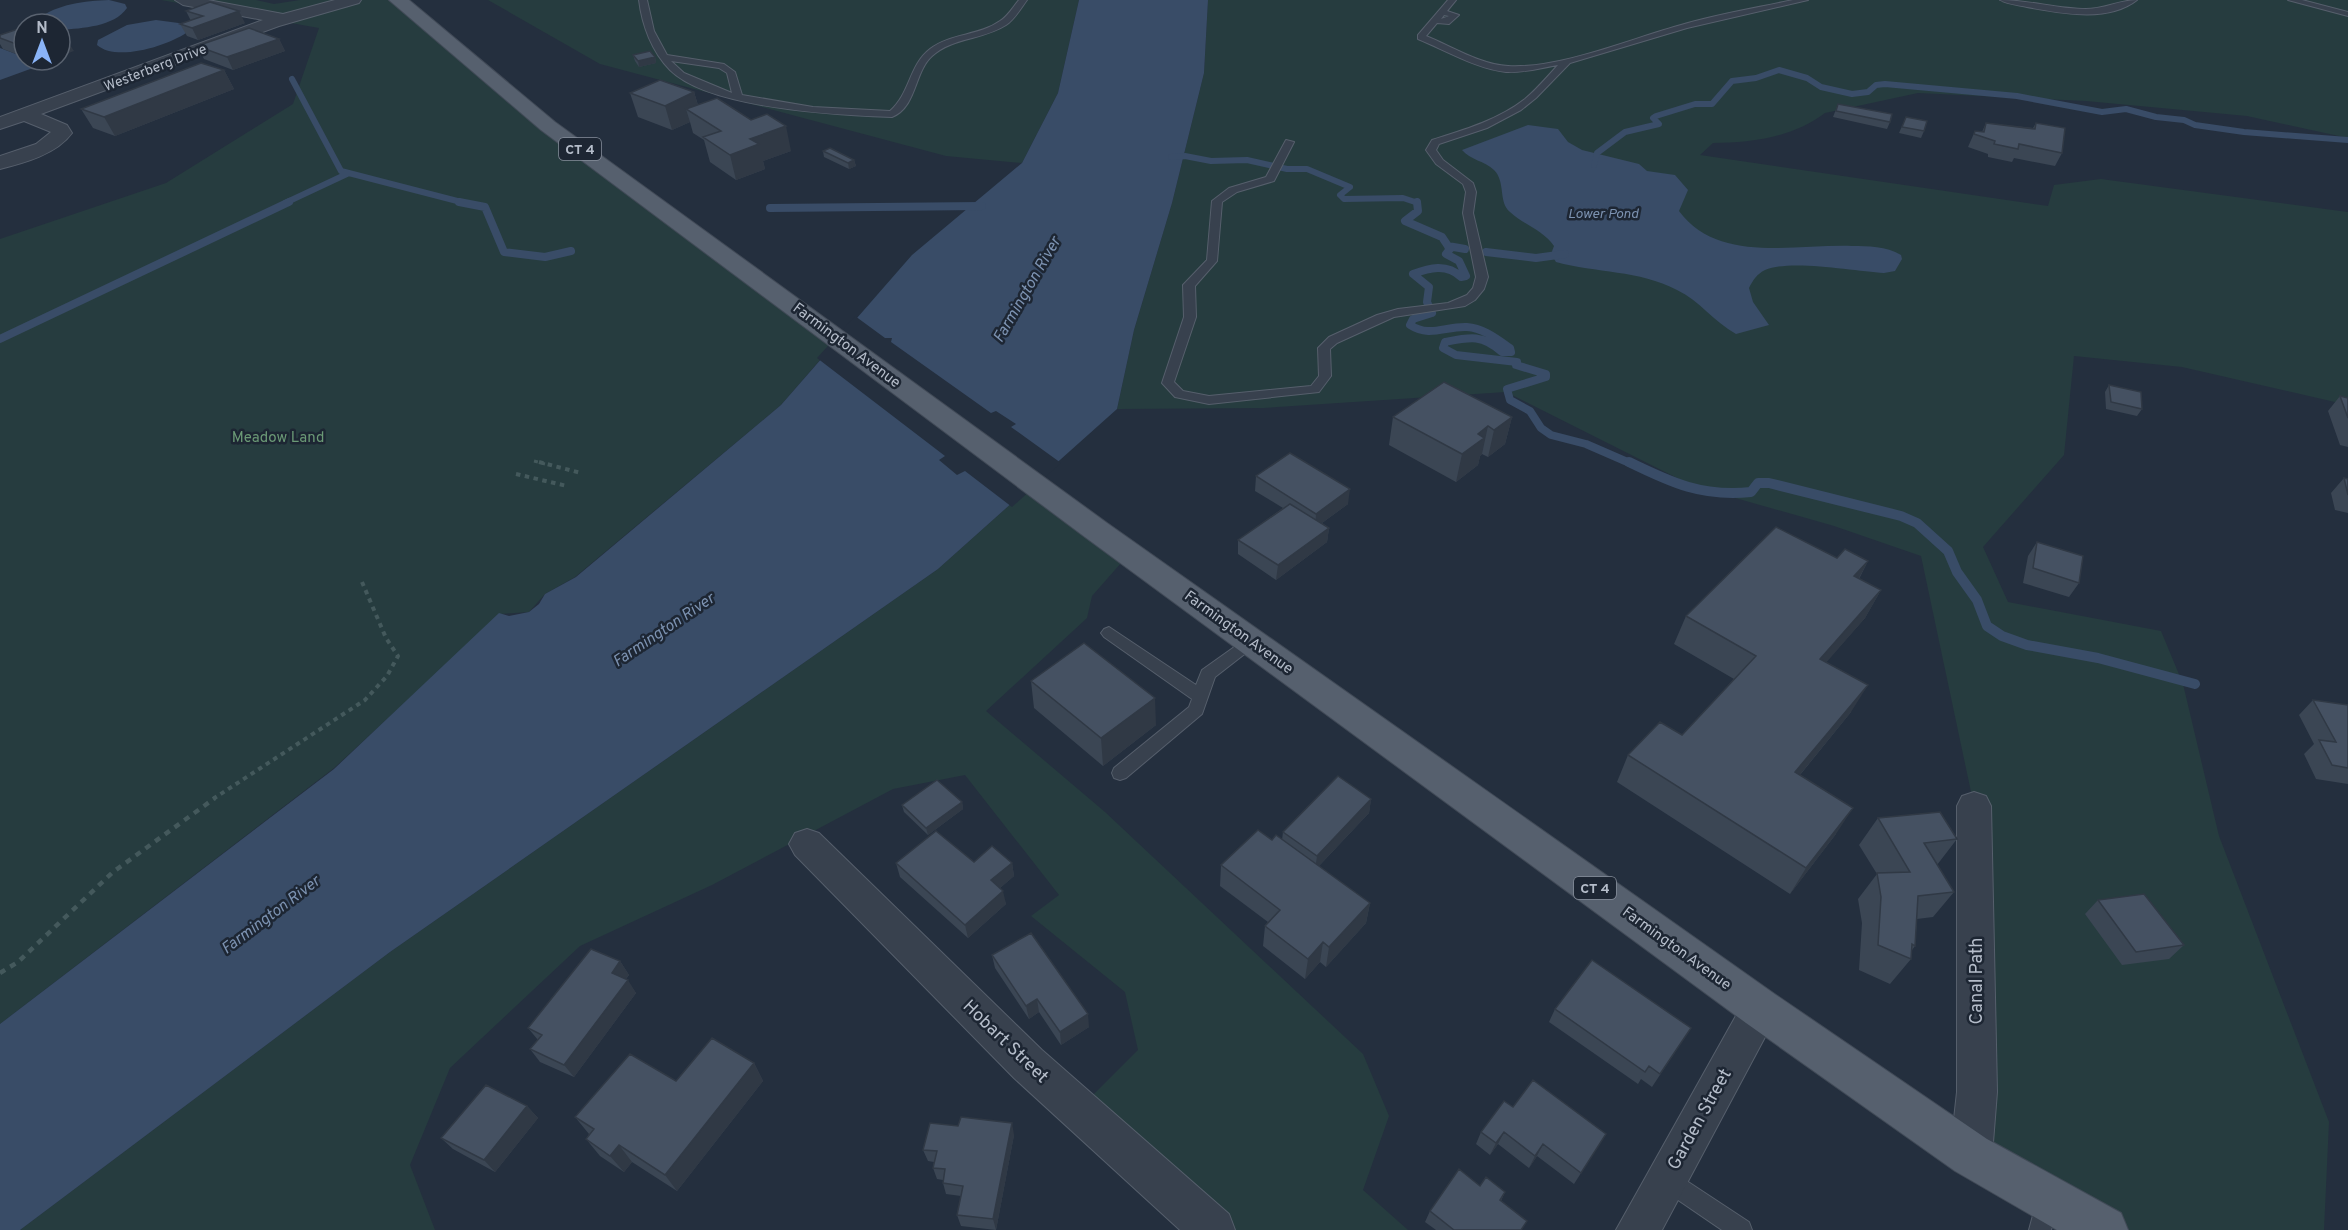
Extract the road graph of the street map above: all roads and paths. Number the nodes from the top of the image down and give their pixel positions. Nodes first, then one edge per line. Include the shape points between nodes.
1 (183, 0) edge
2 (353, 0) edge
3 (398, 0) edge
4 (643, 0) edge
5 (1023, 0) edge
6 (1452, 0) edge
7 (1804, 0) edge
8 (2004, 0) edge
9 (2133, 0) edge
10 (2292, 0) edge
11 (2348, 14) edge
12 (1438, 16) junction
13 (283, 19) junction
14 (1450, 19) dead end
15 (665, 57) junction
16 (1567, 61) junction
17 (738, 96) junction
18 (26, 115) junction
19 (0, 123) edge
20 (1289, 142) dead end
21 (0, 163) edge
22 (534, 461) dead end
23 (581, 473) dead end
24 (516, 474) dead end
25 (567, 486) dead end
26 (362, 582) dead end
27 (1109, 633) dead end
28 (1252, 642) junction
29 (1200, 696) junction
30 (1120, 773) dead end
31 (1974, 806) dead end
32 (807, 844) dead end
33 (0, 973) edge
34 (1761, 1009) junction
35 (1971, 1155) junction
36 (1666, 1179) junction
37 (2044, 1214) edge
38 (1213, 1230) edge
39 (1638, 1230) edge
40 (1741, 1230) edge
41 (2104, 1230) edge

1 - 13 street
2 - 13 street, Westerberg Drive
3 - 28 main road, Farmington Avenue / CT 4 via 548,126
4 - 15 lane via 644,16
5 - 17 lane via 1006,21 934,49 919,65 907,99 892,114 785,105
6 - 12 lane
7 - 16 lane via 1685,26
8 - 9 lane via 2088,10 2119,7
10 - 11 lane
12 - 14 lane via 1446,22
12 - 16 lane via 1421,37 1488,65 1524,69
13 - 18 street, Westerberg Drive
15 - 17 lane via 679,74 716,92
15 - 17 lane via 721,66 731,72
16 - 20 lane via 1528,101 1509,114 1432,146 1432,154 1468,183 1471,192 1468,213 1482,277 1474,297 1461,304 1397,312 1333,340 1324,348 1325,376 1315,389 1209,400 1179,394 1168,383 1190,317 1189,285 1212,261 1217,201 1233,190 1270,179
18 - 19 street, Westerberg Drive
18 - 21 street via 62,133 43,148
22 - 23 path
24 - 25 path
26 - 33 path via 398,656 387,676 365,700 223,792 113,872 18,963
27 - 29 lane
28 - 29 lane via 1208,674
28 - 34 main road, Farmington Avenue / CT 4
29 - 30 lane via 1196,710
31 - 35 street, Canal Path via 1977,1092
32 - 38 street, Hobart Street via 1028,1064
34 - 35 main road, Farmington Avenue / CT 4
34 - 36 street, Garden Street
35 - 37 main road, Farmington Avenue / CT 4
36 - 39 street, Garden Street
36 - 40 lane
37 - 41 main road, Farmington Avenue / CT 4

